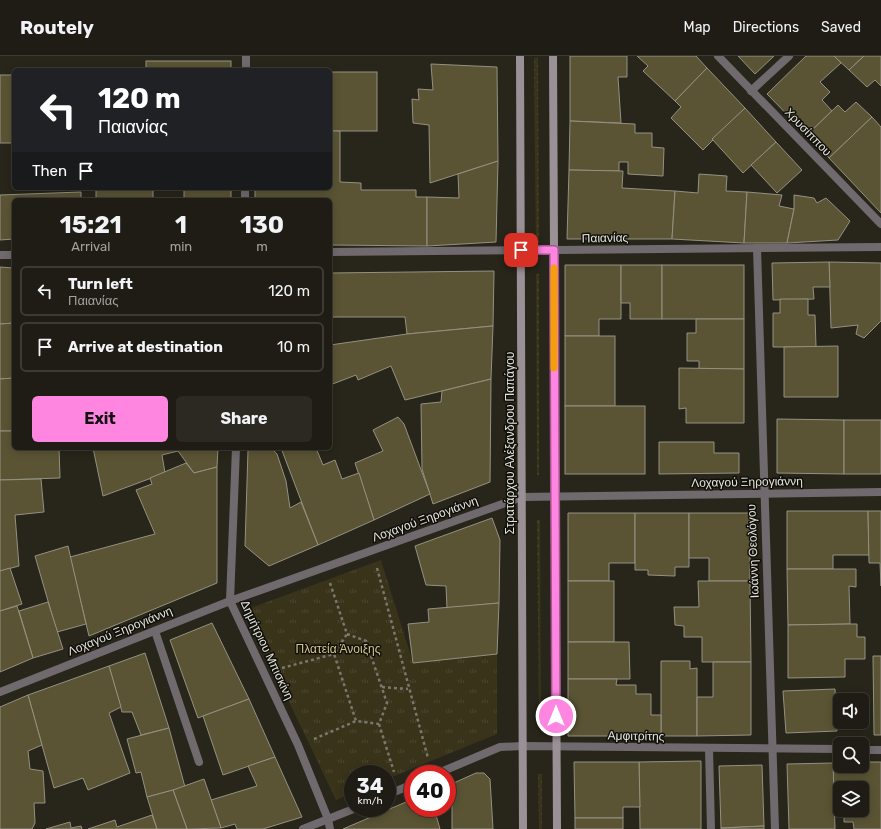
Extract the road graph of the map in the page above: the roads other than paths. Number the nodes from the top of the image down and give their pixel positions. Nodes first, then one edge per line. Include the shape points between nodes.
1 (246, 56) edge
2 (520, 56) edge
3 (553, 56) edge
4 (718, 56) edge
5 (789, 56) edge
6 (246, 68) edge
7 (751, 91) junction
8 (881, 224) edge
9 (881, 247) edge
10 (757, 248) junction
11 (521, 250) junction
12 (554, 250) junction
13 (332, 252) edge
14 (0, 255) edge
15 (12, 255) edge
16 (236, 450) edge
17 (881, 492) edge
18 (763, 493) junction
19 (522, 496) junction
20 (555, 497) junction
21 (230, 601) junction
22 (155, 631) junction
23 (0, 692) edge
24 (522, 746) junction
25 (556, 747) junction
26 (771, 748) junction
27 (709, 749) junction
28 (833, 749) edge
29 (869, 750) edge
30 (881, 750) edge
31 (199, 762) dead end
32 (456, 766) edge
33 (344, 813) edge
34 (328, 820) junction
35 (303, 829) edge
36 (330, 829) edge
37 (523, 829) edge
38 (557, 829) edge
39 (711, 829) edge
40 (775, 829) edge

1 - 6 street
2 - 11 street, Στρατάρχου Αλέξανδρου Παπάγου
3 - 12 street
4 - 7 street, Χρυσίππου
5 - 7 street
7 - 8 street, Χρυσίππου
9 - 10 street, Παιανίας
10 - 12 street, Παιανίας
10 - 18 street, Ιωάννη Θεολόγου
11 - 12 street, Παιανίας
11 - 13 street, Παιανίας
11 - 19 street, Στρατάρχου Αλέξανδρου Παπάγου
12 - 20 street
14 - 15 street
16 - 21 street, Δημήτριου Μπισκίνη
17 - 18 street, Λοχαγού Ξηρογιάννη
18 - 20 street, Λοχαγού Ξηρογιάννη
18 - 26 street, Ιωάννη Θεολόγου
19 - 20 street, Λοχαγού Ξηρογιάννη
19 - 21 street, Λοχαγού Ξηρογιάννη
19 - 24 street, Στρατάρχου Αλέξανδρου Παπάγου
20 - 25 street
21 - 22 street, Λοχαγού Ξηρογιάννη
21 - 34 street, Δημήτριου Μπισκίνη via 298,745
22 - 23 street, Λοχαγού Ξηρογιάννη
22 - 31 street
24 - 25 street, Αμφιτρίτης
24 - 32 street, Αμφιτρίτης via 500,748
24 - 37 street, Στρατάρχου Αλέξανδρου Παπάγου
25 - 27 street, Αμφιτρίτης
25 - 38 street
26 - 27 street, Αμφιτρίτης
26 - 28 street, Αμφιτρίτης
26 - 40 street, Ιωάννη Θεολόγου
27 - 39 street
29 - 30 street
33 - 34 street
34 - 35 street
34 - 36 street, Δημήτριου Μπισκίνη

